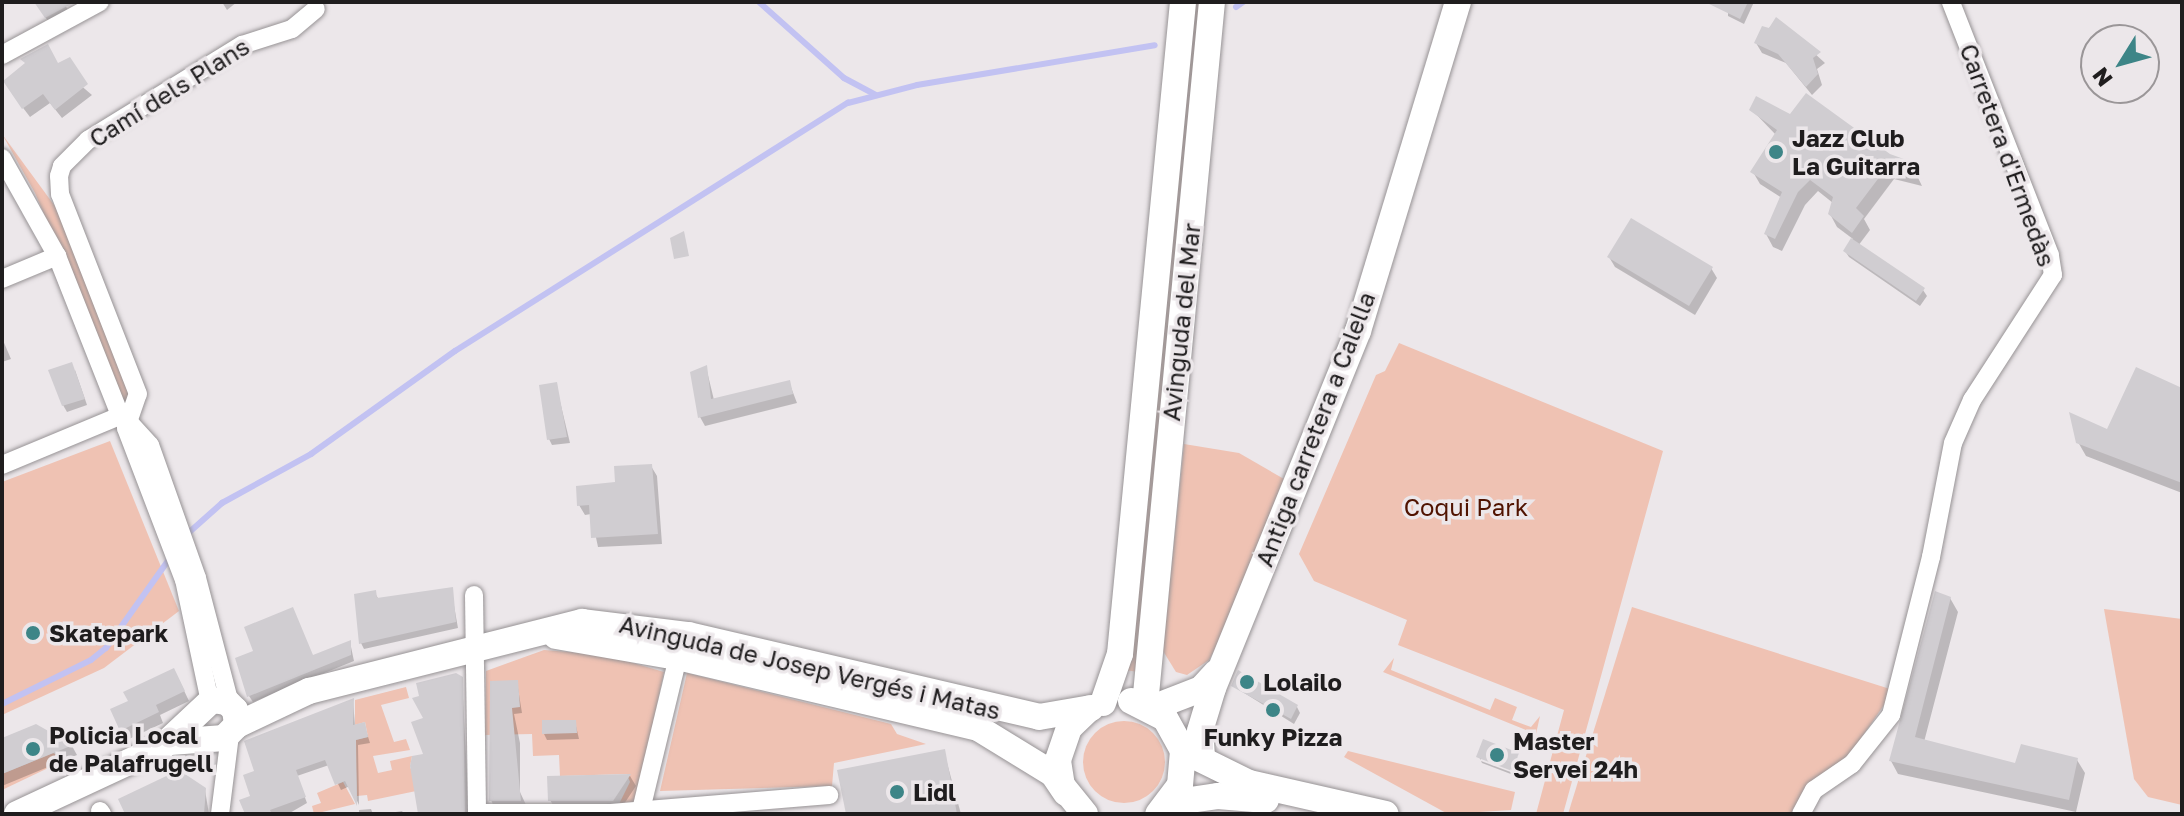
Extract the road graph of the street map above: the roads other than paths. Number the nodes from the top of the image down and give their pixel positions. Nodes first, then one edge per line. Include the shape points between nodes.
1 (100, 2) edge
2 (1183, 2) edge
3 (1212, 2) edge
4 (1458, 2) edge
5 (1951, 2) edge
6 (316, 9) dead end
7 (2, 55) edge
8 (2, 158) edge
9 (57, 256) junction
10 (2, 279) edge
11 (125, 421) junction
12 (2, 465) edge
13 (179, 550) junction
14 (474, 595) dead end
15 (529, 635) junction
16 (475, 648) junction
17 (678, 657) junction
18 (1219, 669) junction
19 (1097, 705) junction
20 (1149, 707) junction
21 (221, 717) junction
22 (1192, 747) junction
23 (829, 795) dead end
24 (788, 807) edge
25 (1079, 808) edge
26 (641, 810) junction
27 (1162, 811) edge
28 (17, 814) edge
29 (220, 814) edge
30 (477, 814) edge
31 (1322, 814) edge
32 (1386, 814) edge
33 (1801, 814) edge

1 - 7 street
2 - 19 street, Avinguda del Mar via 1121,642
3 - 20 street, Avinguda del Mar via 1149,643
4 - 18 street, Antiga carretera a Calella via 1358,331
5 - 33 street, Carretera d'Ermedàs via 2050,255 2053,275 1963,417 1891,715 1852,764 1814,790
6 - 11 street, Camí dels Plans via 292,29 242,45 174,86 88,140 62,166 60,194 138,394
8 - 9 street
9 - 10 street
9 - 11 street
11 - 12 street
11 - 13 street
11 - 13 street via 145,434 178,528
13 - 21 street
13 - 21 street
14 - 16 street
15 - 16 street, Avinguda de Josep Vergés i Matas
15 - 17 street, Avinguda de Josep Vergés i Matas
15 - 19 street, Avinguda de Josep Vergés i Matas via 582,622 611,622 688,635 1007,711 1061,716
16 - 21 street, Avinguda de Josep Vergés i Matas
16 - 30 street
17 - 25 street, Avinguda de Josep Vergés i Matas via 978,728 1053,774
17 - 26 street
18 - 20 street, Antiga carretera a Calella via 1201,689
18 - 22 street, Antiga carretera a Calella
19 - 20 street, Avinguda de Josep Vergés i Matas
19 - 25 street via 1074,721 1061,744 1059,769
20 - 22 street
21 - 28 street via 190,726 170,742
21 - 29 street
22 - 27 street, Antiga carretera a Calella via 1182,779
22 - 32 street via 1249,783
23 - 24 street
24 - 26 street
26 - 30 street
27 - 31 street via 1243,797

